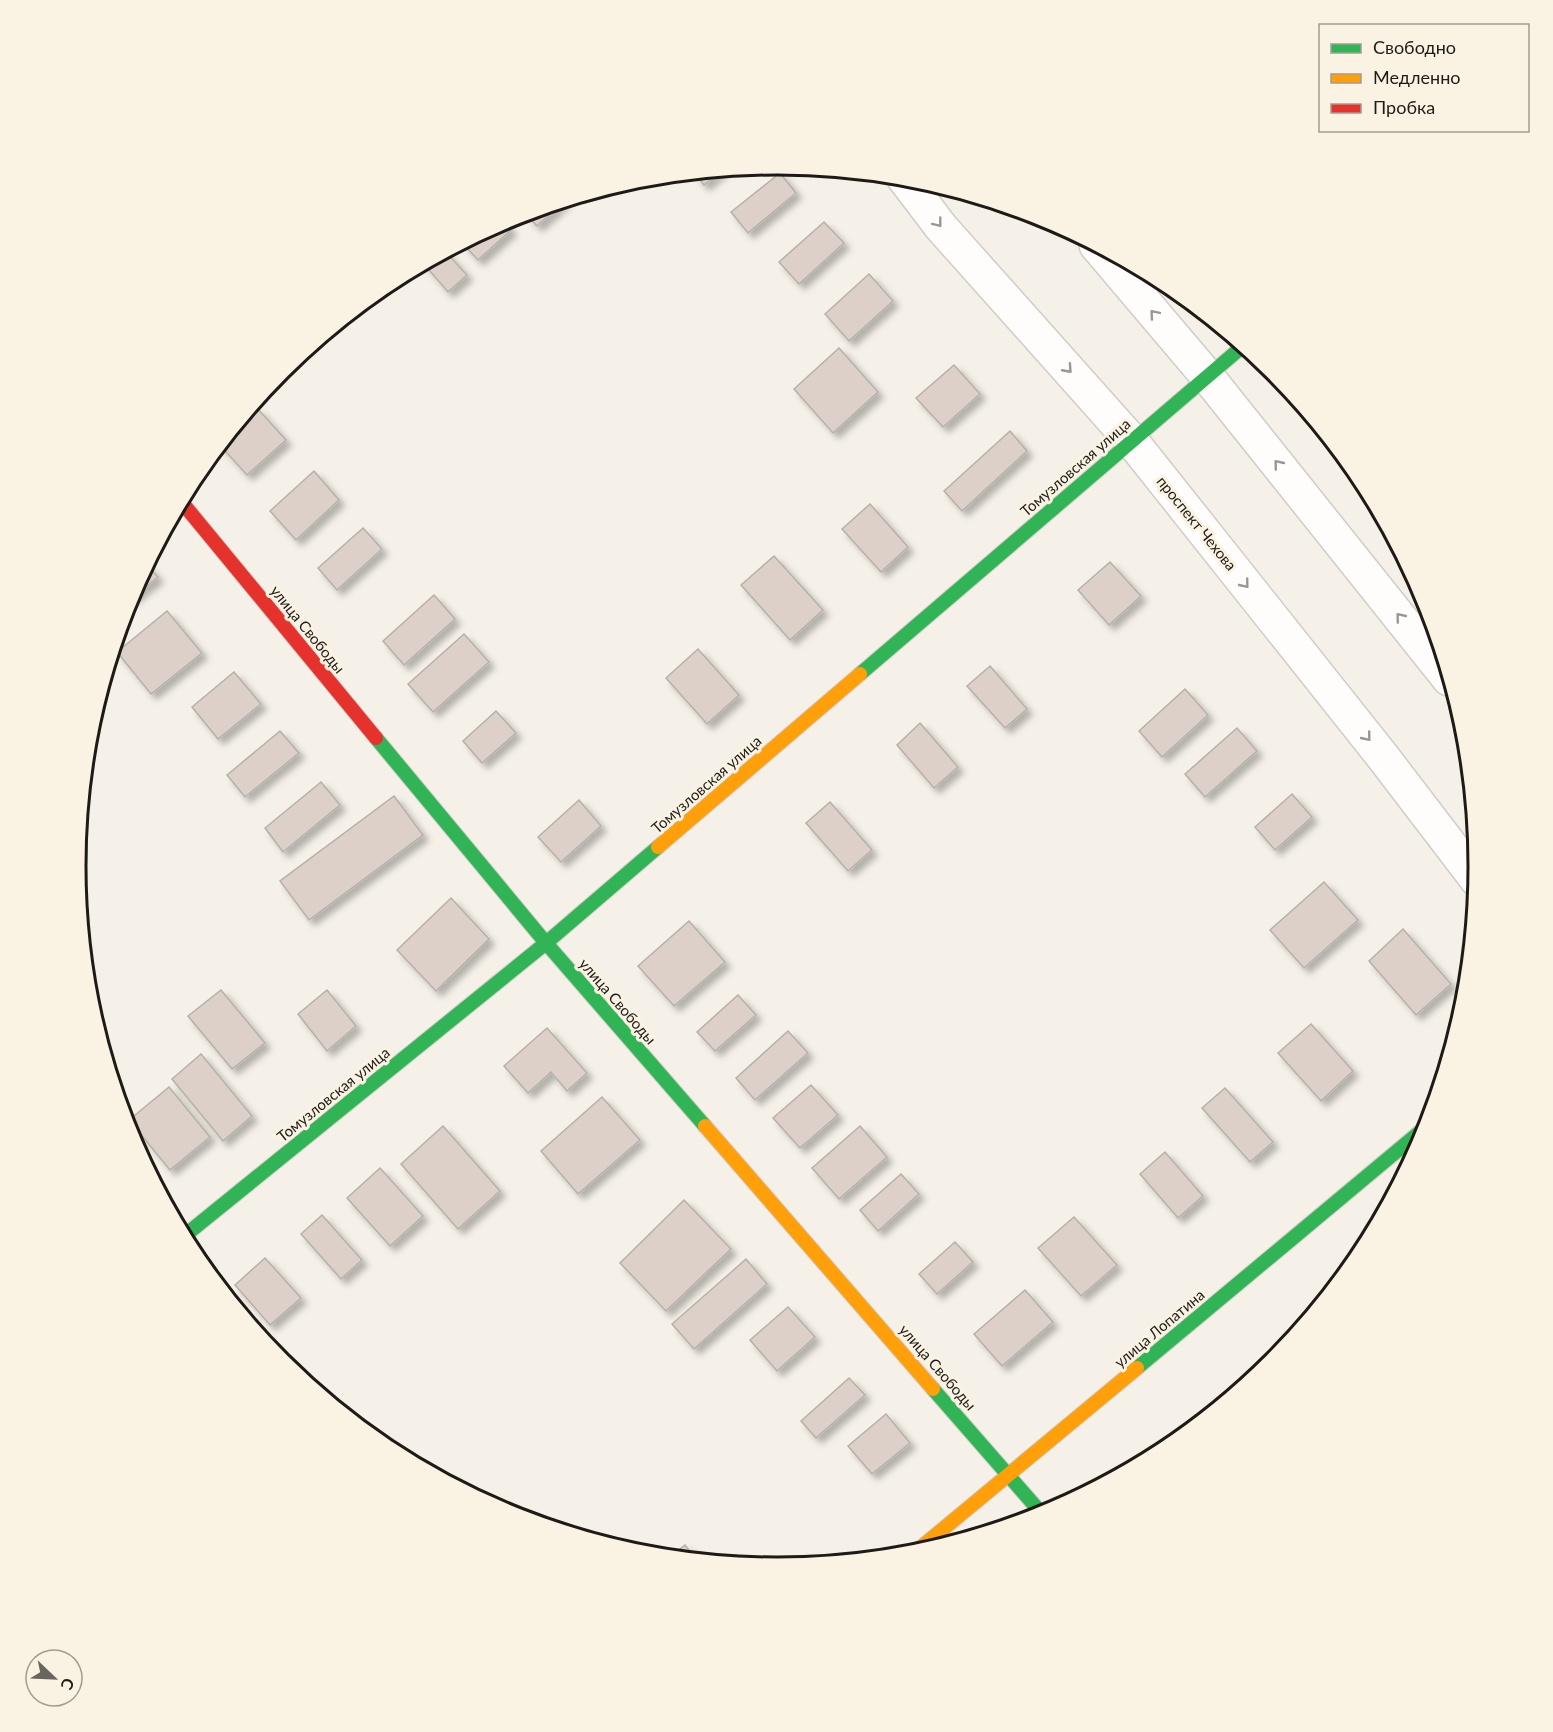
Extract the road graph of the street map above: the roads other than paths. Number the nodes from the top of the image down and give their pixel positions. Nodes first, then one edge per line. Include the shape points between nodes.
1 (911, 188) edge
2 (1110, 261) edge
3 (1237, 351) edge
4 (1207, 376) junction
5 (1131, 441) junction
6 (186, 507) edge
7 (1437, 664) edge
8 (1468, 868) edge
9 (546, 944) junction
10 (1411, 1140) edge
11 (190, 1230) edge
12 (1010, 1474) junction
13 (1036, 1506) edge
14 (931, 1539) edge

1 -> 5 street, проспект Чехова via 941,227
4 -> 2 street
3 - 4 street, Томузловская улица
4 - 5 street, Томузловская улица
7 -> 4 street
5 -> 8 street, проспект Чехова
5 - 9 street, Томузловская улица
6 - 9 street, улица Свободы
9 - 11 street, Томузловская улица
9 - 12 street, улица Свободы
10 - 12 street, улица Лопатина
12 - 13 street, улица Свободы
12 - 14 street, улица Лопатина

